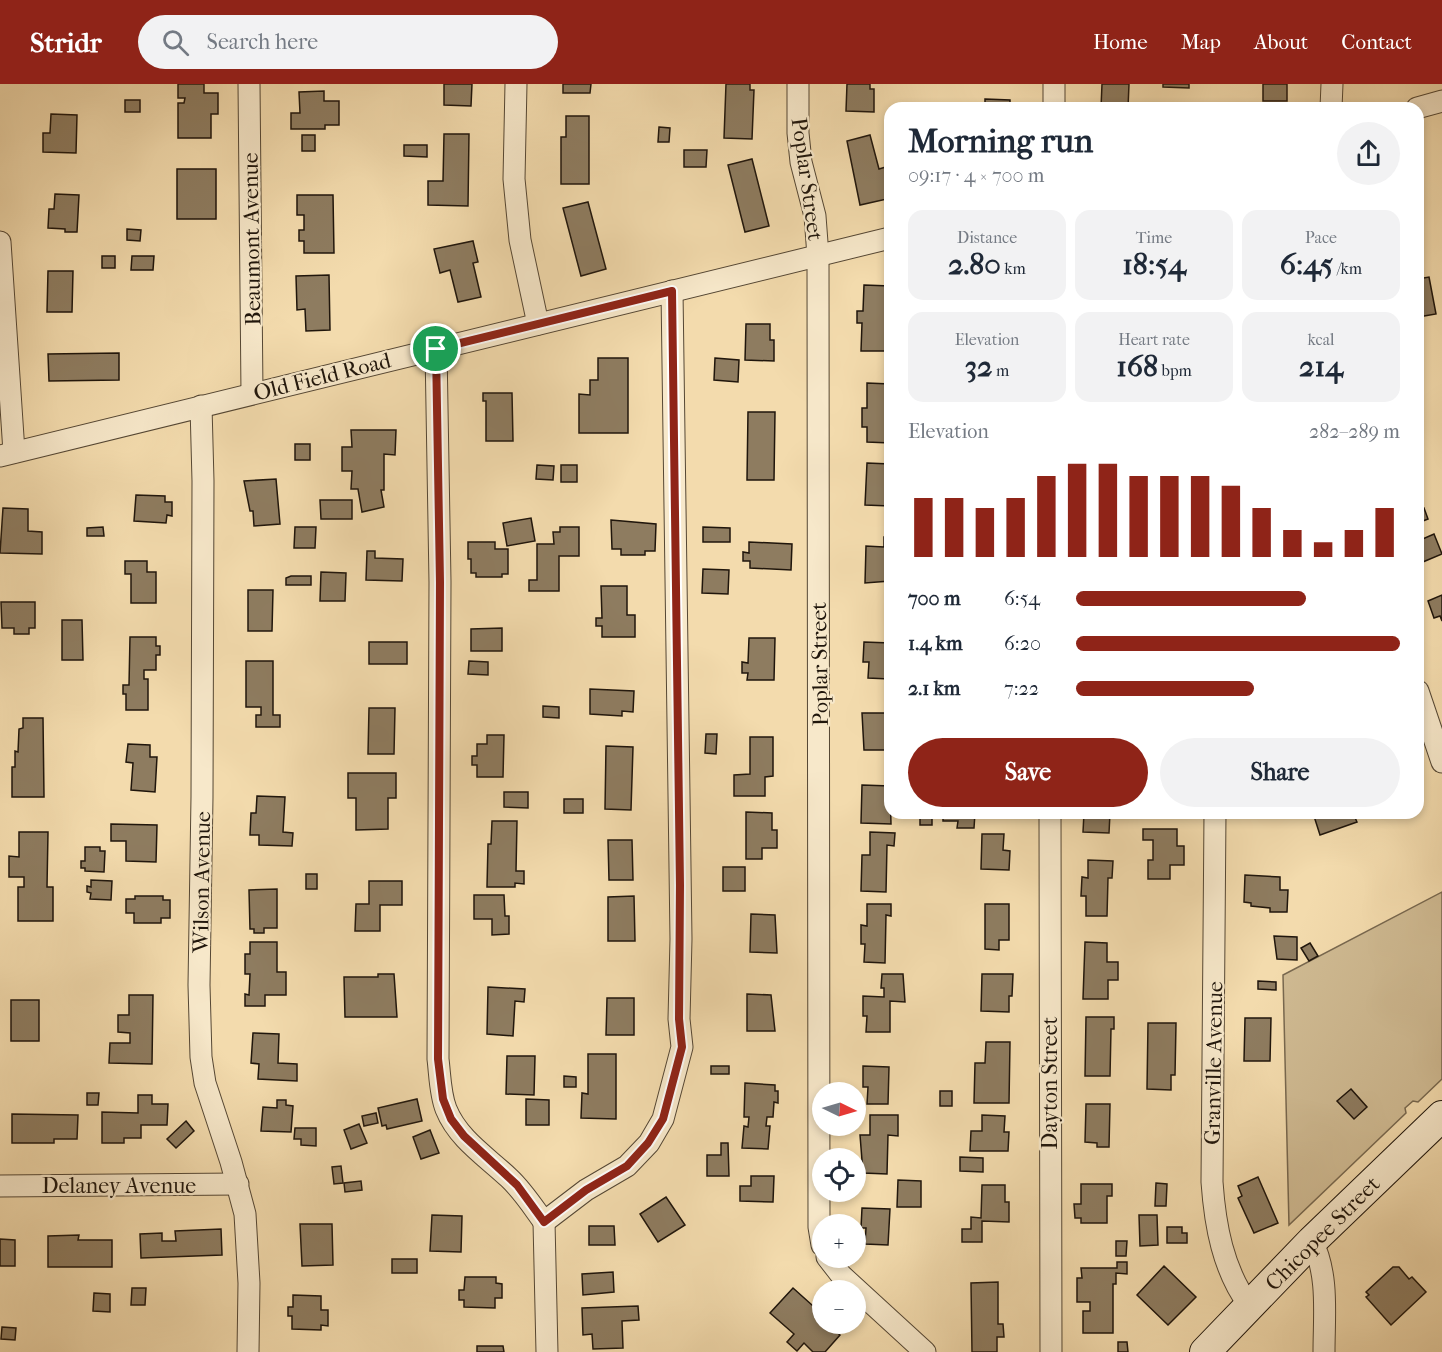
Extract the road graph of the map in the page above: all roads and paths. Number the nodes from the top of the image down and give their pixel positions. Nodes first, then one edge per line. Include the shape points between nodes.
1 (249, 84) edge
2 (516, 84) edge
3 (798, 84) edge
4 (1054, 84) edge
5 (1332, 84) edge
6 (1442, 101) edge
7 (1054, 102) edge
8 (1331, 102) edge
9 (1424, 106) edge
10 (884, 240) edge
11 (0, 242) edge
12 (818, 256) junction
13 (672, 291) junction
14 (538, 324) junction
15 (436, 349) junction
16 (252, 393) junction
17 (201, 406) junction
18 (7, 454) edge
19 (1424, 709) edge
20 (1442, 762) edge
21 (1050, 819) edge
22 (1215, 819) edge
23 (1442, 1116) edge
24 (238, 1184) junction
25 (0, 1186) edge
26 (819, 1214) edge
27 (544, 1222) junction
28 (1312, 1241) junction
29 (836, 1268) edge
30 (1249, 1305) junction
31 (248, 1352) edge
32 (548, 1352) edge
33 (925, 1352) edge
34 (1051, 1352) edge
35 (1205, 1352) edge
36 (1324, 1352) edge

1 - 16 street, Beaumont Avenue
2 - 14 street via 514,179 520,240
3 - 12 street, Poplar Street via 800,152 815,216
4 - 7 street
5 - 8 street
6 - 9 street
10 - 12 street, Old Field Road
11 - 18 street
12 - 13 street, Old Field Road
12 - 26 street, Poplar Street
13 - 14 street, Old Field Road
13 - 27 street via 682,1047 663,1119 648,1143 627,1166 586,1190
14 - 15 street, Old Field Road
15 - 16 street, Old Field Road
15 - 27 street via 441,1087 446,1110 464,1136 517,1185
16 - 17 street, Old Field Road
17 - 18 street, Old Field Road
17 - 24 street, Wilson Avenue via 201,1057 205,1083
19 - 20 street
21 - 34 street, Dayton Street
22 - 30 street, Granville Avenue via 1214,1214 1226,1260
23 - 28 main road, Chicopee Street
24 - 25 street, Delaney Avenue
24 - 31 street, Wilson Avenue via 248,1246
27 - 32 street
28 - 30 main road, Chicopee Street
28 - 36 street via 1323,1273
29 - 33 street
30 - 35 main road, Chicopee Street

